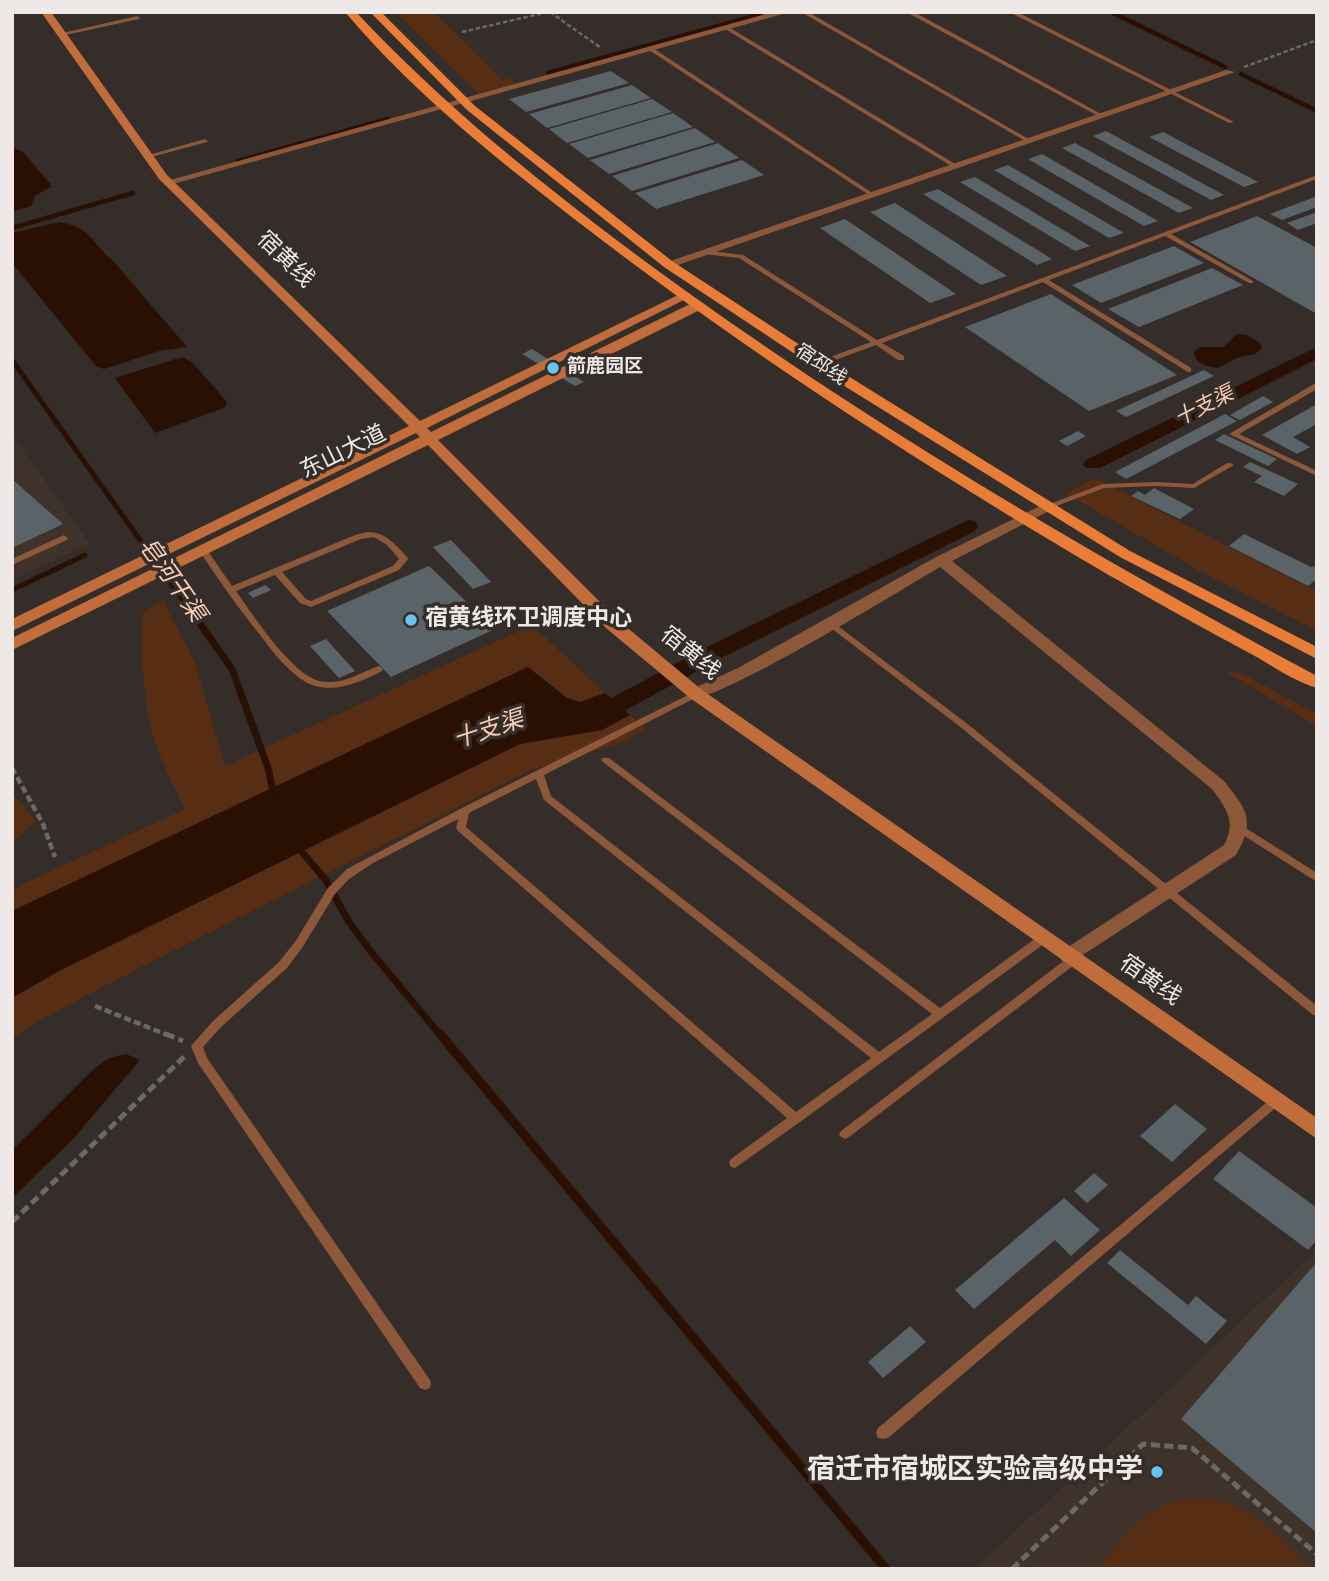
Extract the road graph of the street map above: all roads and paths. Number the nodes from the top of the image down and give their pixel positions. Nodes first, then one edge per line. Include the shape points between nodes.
1 (46, 12) edge
2 (350, 12) edge
3 (375, 12) edge
4 (549, 12) edge
5 (785, 12) edge
6 (804, 12) edge
7 (909, 12) edge
8 (1012, 12) edge
9 (137, 18) dead end
10 (727, 29) junction
11 (462, 32) dead end
12 (61, 34) junction
13 (1317, 40) edge
14 (652, 49) junction
15 (608, 53) dead end
16 (1230, 72) joint
17 (1172, 93) junction
18 (463, 101) junction
19 (443, 107) junction
20 (1102, 116) junction
21 (1231, 122) dead end
22 (205, 141) dead end
23 (1029, 141) junction
24 (148, 156) junction
25 (955, 166) junction
26 (1317, 177) edge
27 (169, 183) junction
28 (871, 194) junction
29 (1166, 233) junction
30 (699, 252) junction
31 (668, 264) junction
32 (1043, 279) junction
33 (1251, 282) dead end
34 (684, 297) junction
35 (697, 306) junction
36 (876, 342) junction
37 (901, 358) dead end
38 (819, 364) junction
39 (1188, 370) dead end
40 (1317, 386) edge
41 (417, 426) junction
42 (429, 437) junction
43 (1230, 465) dead end
44 (1317, 474) edge
45 (1048, 506) junction
46 (1022, 519) junction
47 (64, 538) dead end
48 (202, 549) junction
49 (165, 559) junction
50 (941, 560) junction
51 (12, 562) edge
52 (149, 567) junction
53 (276, 571) junction
54 (230, 590) junction
55 (830, 623) junction
56 (12, 626) edge
57 (12, 645) edge
58 (1317, 654) edge
59 (379, 669) dead end
60 (1317, 683) edge
61 (692, 691) junction
62 (606, 760) dead end
63 (12, 768) edge
64 (539, 774) junction
65 (465, 811) junction
66 (1241, 829) junction
67 (55, 857) dead end
68 (1317, 878) edge
69 (1168, 891) junction
70 (1044, 939) junction
71 (1072, 958) junction
72 (95, 1006) dead end
73 (1317, 1012) edge
74 (940, 1014) junction
75 (197, 1046) junction
76 (879, 1058) junction
77 (1276, 1101) junction
78 (796, 1119) junction
79 (1317, 1130) edge
80 (845, 1134) dead end
81 (735, 1163) dead end
82 (12, 1222) edge
83 (425, 1384) dead end
84 (883, 1433) dead end
85 (1317, 1554) edge
86 (1013, 1569) edge

1 - 12 main road, 宿黄线
2 - 19 main road, 宿邳线
3 - 18 main road, 宿邳线
4 - 11 path
4 - 15 path
5 - 10 street
6 - 23 lane
7 - 20 lane
8 - 17 lane
9 - 12 lane
10 - 14 street
10 - 25 lane
12 - 24 main road, 宿黄线
13 - 16 path
14 - 18 street
14 - 28 lane
16 - 17 street
17 - 20 street
17 - 21 lane
18 - 19 street
18 - 31 main road, 宿邳线
19 - 27 street
19 - 34 main road, 宿邳线
20 - 23 street
22 - 24 lane
23 - 25 street
24 - 27 main road, 宿黄线
25 - 28 street
26 - 29 lane
27 - 41 main road, 宿黄线
28 - 30 street
29 - 32 lane
29 - 33 lane
30 - 31 street
30 - 36 lane via 741,256
31 - 38 main road, 宿邳线
32 - 36 lane
32 - 39 lane
34 - 35 main road, 宿邳线
34 - 41 main road, 东山大道
35 - 42 main road, 东山大道
35 - 46 main road, 宿邳线
36 - 37 lane
36 - 38 lane
38 - 45 main road, 宿邳线
40 - 44 lane via 1233,434
41 - 42 main road, 宿黄线
41 - 49 main road, 东山大道
42 - 48 main road, 东山大道
42 - 61 main road, 宿黄线 via 612,624
43 - 45 lane via 1194,486 1103,485
45 - 46 street
45 - 58 main road, 宿邳线 via 1125,554
46 - 50 street
46 - 60 main road, 宿邳线
47 - 51 lane
48 - 49 main road, 东山大道
48 - 54 lane
49 - 52 main road, 东山大道
50 - 55 street
50 - 66 street via 1218,785 1239,814
52 - 56 main road, 东山大道
52 - 57 main road, 东山大道
53 - 53 lane via 369,534 385,539 404,559 396,568 311,604
53 - 54 lane
54 - 59 lane via 296,672 311,682 346,684
55 - 61 street via 744,672
55 - 69 lane
61 - 64 lane
61 - 70 main road, 宿黄线
62 - 74 lane
63 - 67 path via 43,824
64 - 65 lane
64 - 76 lane via 547,798
65 - 75 lane via 369,861 339,883 296,951
65 - 78 lane via 461,828
66 - 68 lane
66 - 69 street via 1230,850
69 - 71 street
69 - 73 lane
70 - 71 main road, 宿黄线
70 - 74 lane
71 - 77 main road, 宿黄线
71 - 80 lane
72 - 75 path
74 - 76 lane
75 - 82 path
75 - 83 lane via 202,1060
76 - 78 lane
77 - 79 main road, 宿黄线
77 - 84 lane
78 - 81 lane
85 - 86 path via 1192,1448 1143,1444

